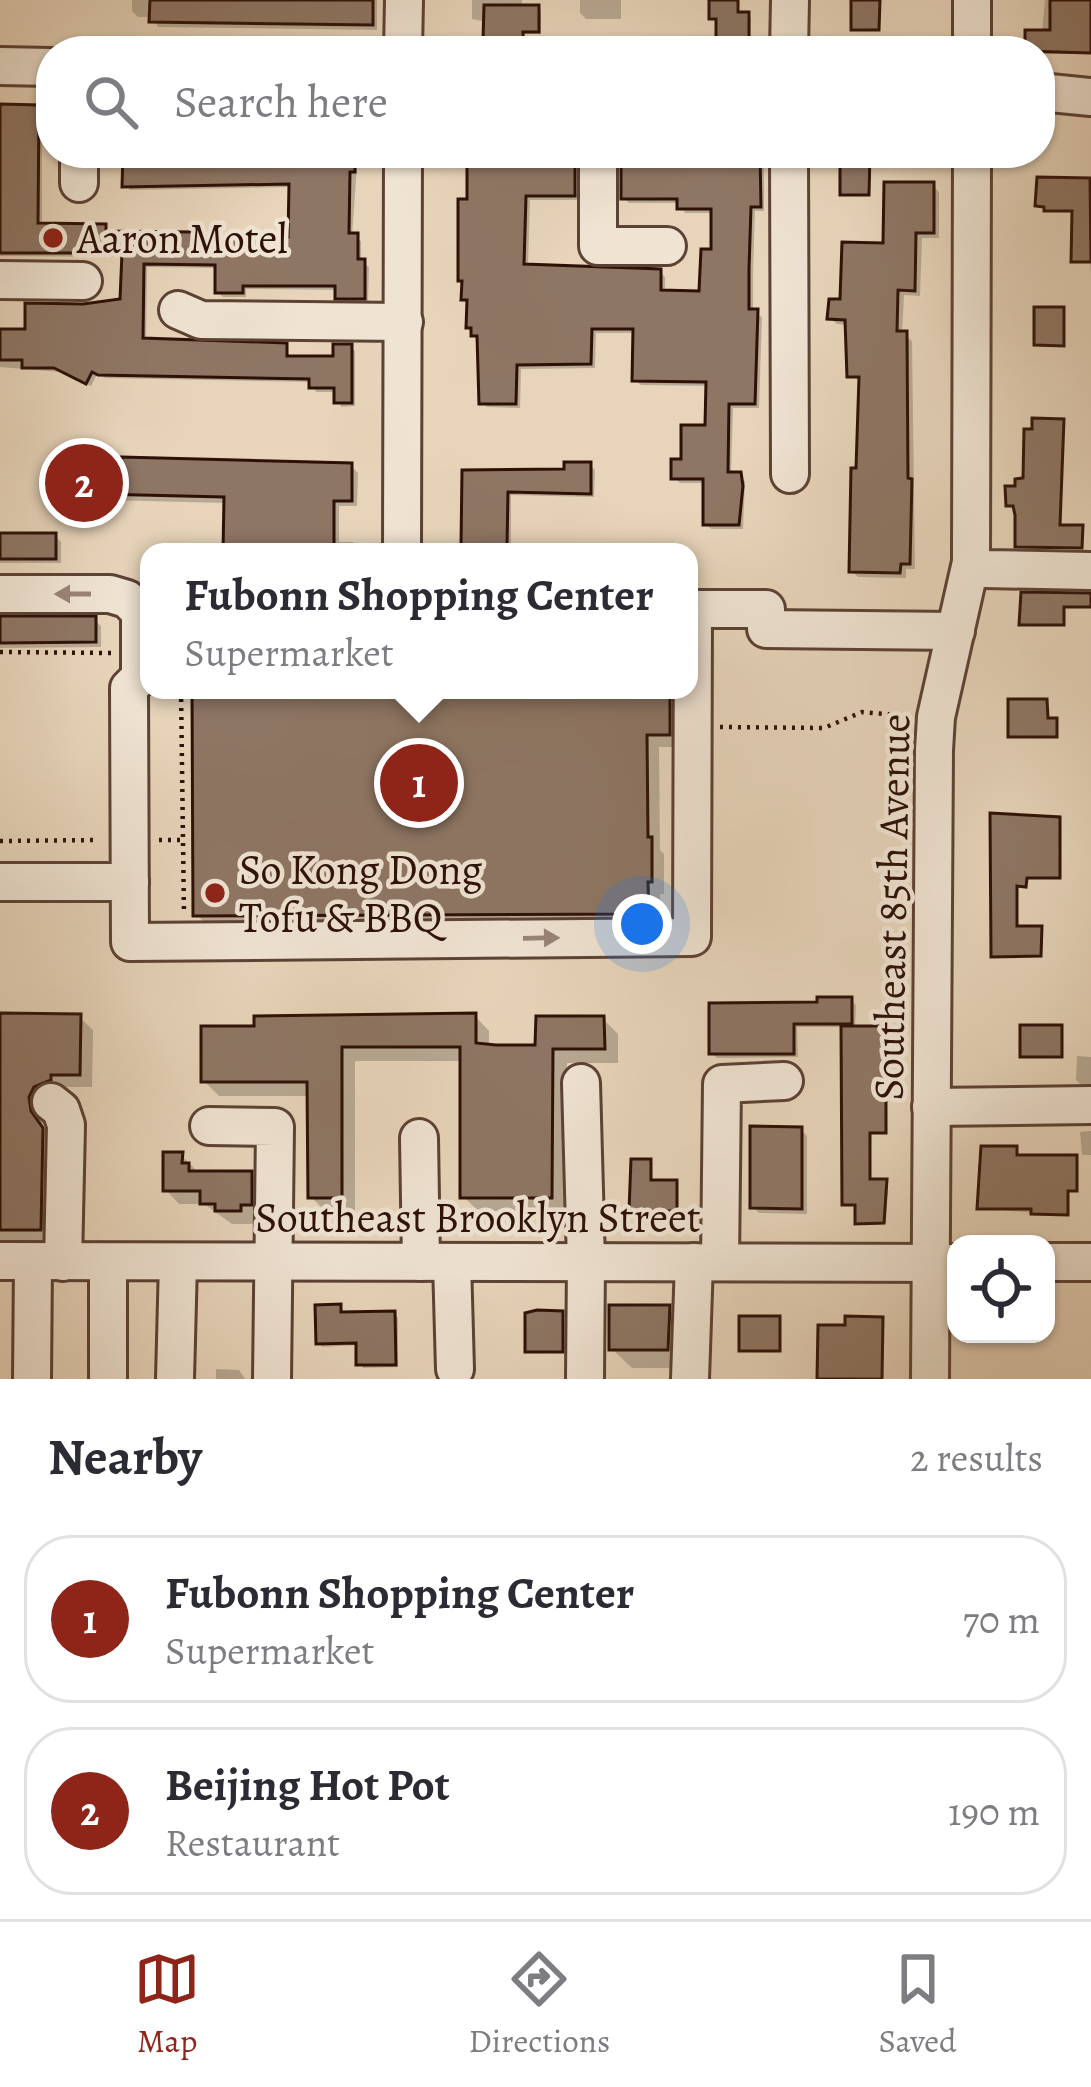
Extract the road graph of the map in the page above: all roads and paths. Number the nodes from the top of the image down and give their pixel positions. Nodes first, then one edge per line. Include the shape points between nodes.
1 (404, 0) edge
2 (790, 0) edge
3 (972, 0) edge
4 (403, 36) edge
5 (789, 36) edge
6 (972, 36) edge
7 (0, 66) edge
8 (36, 67) edge
9 (1055, 93) edge
10 (1091, 97) edge
11 (403, 168) edge
12 (595, 168) edge
13 (789, 168) edge
14 (972, 168) edge
15 (667, 246) dead end
16 (0, 280) edge
17 (83, 281) dead end
18 (178, 310) dead end
19 (404, 322) junction
20 (790, 474) dead end
21 (402, 543) edge
22 (971, 562) junction
23 (1091, 571) edge
24 (0, 594) edge
25 (698, 610) edge
26 (140, 618) edge
27 (140, 627) edge
28 (956, 632) junction
29 (0, 652) edge
30 (140, 676) edge
31 (181, 699) edge
32 (693, 699) edge
33 (936, 717) junction
34 (693, 728) junction
35 (130, 840) junction
36 (183, 840) junction
37 (0, 841) edge
38 (0, 882) edge
39 (130, 882) junction
40 (184, 920) dead end
41 (784, 1081) dead end
42 (581, 1083) dead end
43 (51, 1102) dead end
44 (1091, 1106) edge
45 (931, 1107) junction
46 (209, 1126) dead end
47 (419, 1138) dead end
48 (32, 1262) edge
49 (108, 1262) junction
50 (178, 1262) junction
51 (274, 1262) junction
52 (436, 1262) junction
53 (586, 1262) junction
54 (707, 1262) junction
55 (1055, 1262) edge
56 (1091, 1262) edge
57 (943, 1263) edge
58 (455, 1369) dead end
59 (32, 1379) edge
60 (108, 1379) edge
61 (175, 1379) edge
62 (272, 1379) edge
63 (585, 1379) edge
64 (690, 1379) edge
65 (930, 1379) edge

1 - 4 street
2 - 5 street
3 - 6 street
7 - 8 street
9 - 10 street
11 - 19 street
12 - 15 street via 582,246
13 - 20 street
14 - 22 street, Southeast 85th Avenue
16 - 17 street
18 - 19 street via 201,320
19 - 21 street
22 - 23 street
22 - 28 street, Southeast 85th Avenue
26 -> 24 street via 127,599 110,594
25 - 28 street via 766,610 766,629
27 - 29 path via 125,653
28 - 33 street, Southeast 85th Avenue
30 - 35 street via 129,688
31 - 36 path
32 - 34 street
33 - 34 path via 862,712 824,728
33 - 45 street, Southeast 85th Avenue
39 -> 34 street via 130,942 692,937
35 - 36 path
35 - 37 path
35 - 39 street
36 - 40 path
38 - 39 street
41 - 54 street via 722,1084
42 - 53 street
43 - 48 street via 66,1125 62,1191
44 - 45 street
45 - 57 street, Southeast 85th Avenue
46 - 51 street via 275,1127
47 - 52 street
48 - 49 street, Southeast Brooklyn Street
48 - 59 street
49 - 50 street, Southeast Brooklyn Street
49 - 60 street
50 - 51 street, Southeast Brooklyn Street
50 - 61 street
51 - 52 street, Southeast Brooklyn Street
51 - 62 street
52 - 53 street, Southeast Brooklyn Street
52 - 58 street
53 - 54 street, Southeast Brooklyn Street
53 - 63 street
54 - 57 street, Southeast Brooklyn Street
54 - 64 street
55 - 56 street
57 - 65 street, Southeast 85th Avenue

